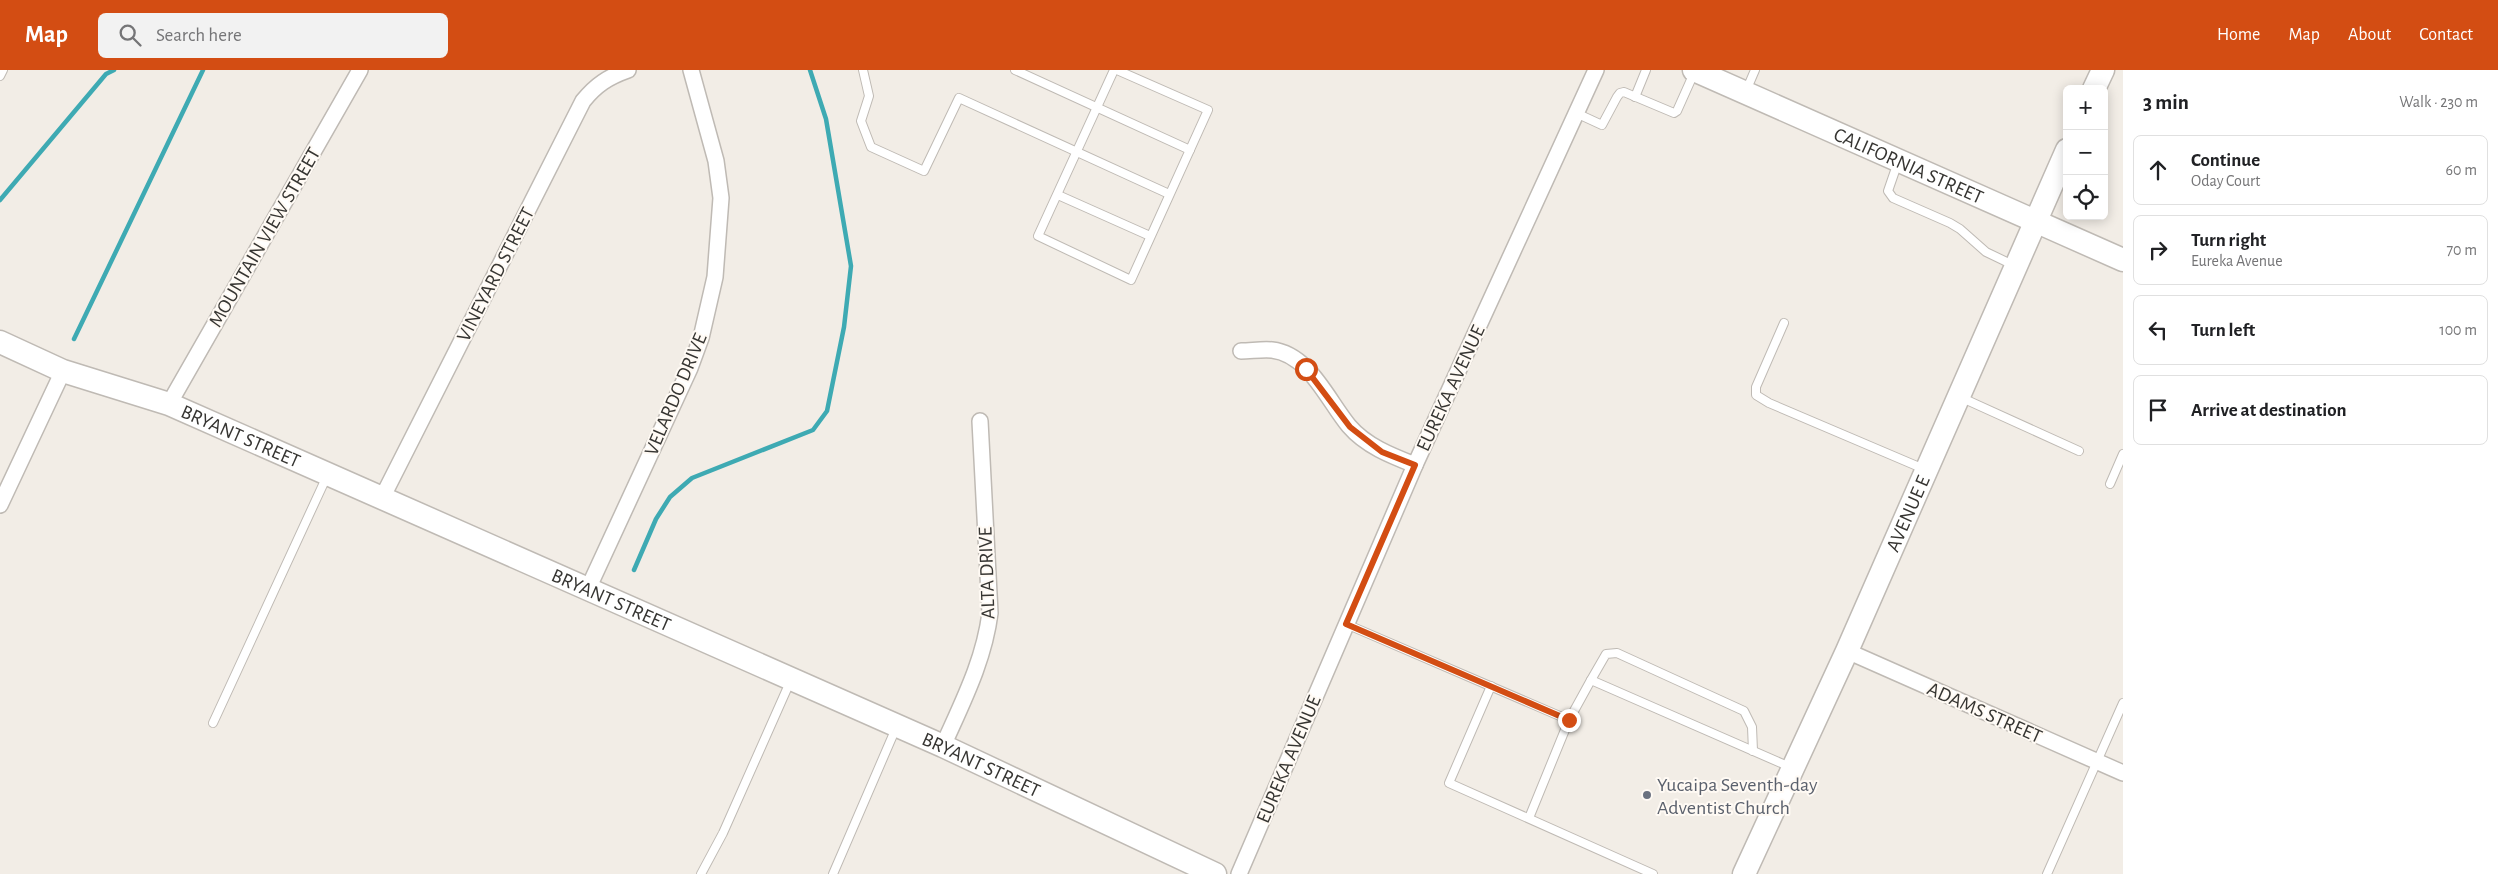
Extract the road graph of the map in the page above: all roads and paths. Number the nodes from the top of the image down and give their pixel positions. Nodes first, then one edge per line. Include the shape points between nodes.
1 (3, 70) edge
2 (360, 70) edge
3 (628, 70) edge
4 (691, 70) edge
5 (863, 70) edge
6 (1015, 70) edge
7 (1116, 70) edge
8 (1596, 70) edge
9 (1646, 70) edge
10 (1695, 70) edge
11 (1755, 70) edge
12 (2103, 70) edge
13 (0, 76) edge
14 (2096, 85) edge
15 (1745, 93) junction
16 (1635, 97) junction
17 (1097, 108) junction
18 (1576, 113) junction
19 (1190, 150) junction
20 (1077, 152) junction
21 (2063, 159) edge
22 (1899, 161) junction
23 (1058, 194) junction
24 (1169, 194) junction
25 (2035, 221) junction
26 (1150, 236) junction
27 (2123, 260) edge
28 (2015, 266) junction
29 (1784, 323) dead end
30 (0, 342) edge
31 (1241, 351) dead end
32 (63, 370) junction
33 (1958, 397) junction
34 (169, 404) junction
35 (980, 421) dead end
36 (2080, 451) dead end
37 (2123, 454) edge
38 (1415, 465) junction
39 (1926, 470) junction
40 (328, 474) junction
41 (2110, 484) dead end
42 (382, 498) junction
43 (0, 505) edge
44 (587, 591) junction
45 (1346, 624) junction
46 (1847, 651) junction
47 (791, 680) junction
48 (1591, 680) junction
49 (1492, 686) junction
50 (2123, 703) edge
51 (1569, 720) junction
52 (213, 723) dead end
53 (897, 726) junction
54 (943, 746) junction
55 (1753, 751) junction
56 (2098, 762) junction
57 (1792, 768) junction
58 (2123, 773) edge
59 (1529, 818) junction
60 (702, 874) edge
61 (833, 874) edge
62 (1215, 874) edge
63 (1239, 874) edge
64 (1653, 874) edge
65 (1744, 874) edge
66 (2047, 874) edge

1 - 13 lane
2 - 34 street, MOUNTAIN VIEW STREET
3 - 42 street, VINEYARD STREET via 596,85 582,101
4 - 44 street, VELARDO DRIVE via 716,161 721,198 715,277 701,338 690,368
5 - 20 lane via 869,96 861,121 872,146 924,171 959,98
6 - 17 lane
7 - 17 lane
7 - 19 lane via 1208,110
8 - 18 street, EUREKA AVENUE
9 - 16 lane
10 - 15 street, CALIFORNIA STREET
10 - 16 lane via 1674,113
11 - 15 lane
12 - 14 street
15 - 22 street, CALIFORNIA STREET
16 - 18 lane via 1620,93 1602,125
17 - 19 lane
17 - 20 lane
18 - 38 street, EUREKA AVENUE
19 - 24 lane
20 - 23 lane
20 - 24 lane
21 - 25 street, AVENUE E
22 - 25 street, CALIFORNIA STREET
22 - 28 lane via 1888,191 1892,198 1950,223 1986,252
23 - 26 lane
23 - 26 lane via 1038,236 1131,280
24 - 26 lane
25 - 27 street, CALIFORNIA STREET
25 - 28 street, AVENUE E
28 - 33 street, AVENUE E
29 - 39 lane via 1756,387 1756,395
30 - 32 street, BRYANT STREET
31 - 38 street via 1272,350 1295,361 1325,391 1350,427 1382,452
32 - 34 street, BRYANT STREET
32 - 43 street
33 - 36 lane
33 - 39 street, AVENUE E
34 - 40 street, BRYANT STREET
35 - 54 street, ALTA DRIVE via 990,613 980,662
37 - 41 lane
38 - 45 street, EUREKA AVENUE
39 - 46 street, AVENUE E
40 - 42 street, BRYANT STREET
40 - 52 lane
42 - 44 street, BRYANT STREET
44 - 47 street, BRYANT STREET
45 - 49 lane
45 - 63 street, EUREKA AVENUE
46 - 56 street, ADAMS STREET
46 - 57 street, AVENUE E
47 - 53 street, BRYANT STREET
47 - 60 lane
48 - 51 lane
48 - 55 lane
48 - 55 lane via 1606,654 1617,653 1744,712 1752,728
49 - 51 lane
49 - 59 lane via 1449,784
50 - 56 lane
51 - 59 lane
53 - 54 street, BRYANT STREET
53 - 61 lane
54 - 62 street, BRYANT STREET
55 - 57 lane
56 - 58 street, ADAMS STREET
56 - 66 lane
57 - 65 street, AVENUE E
59 - 64 lane

